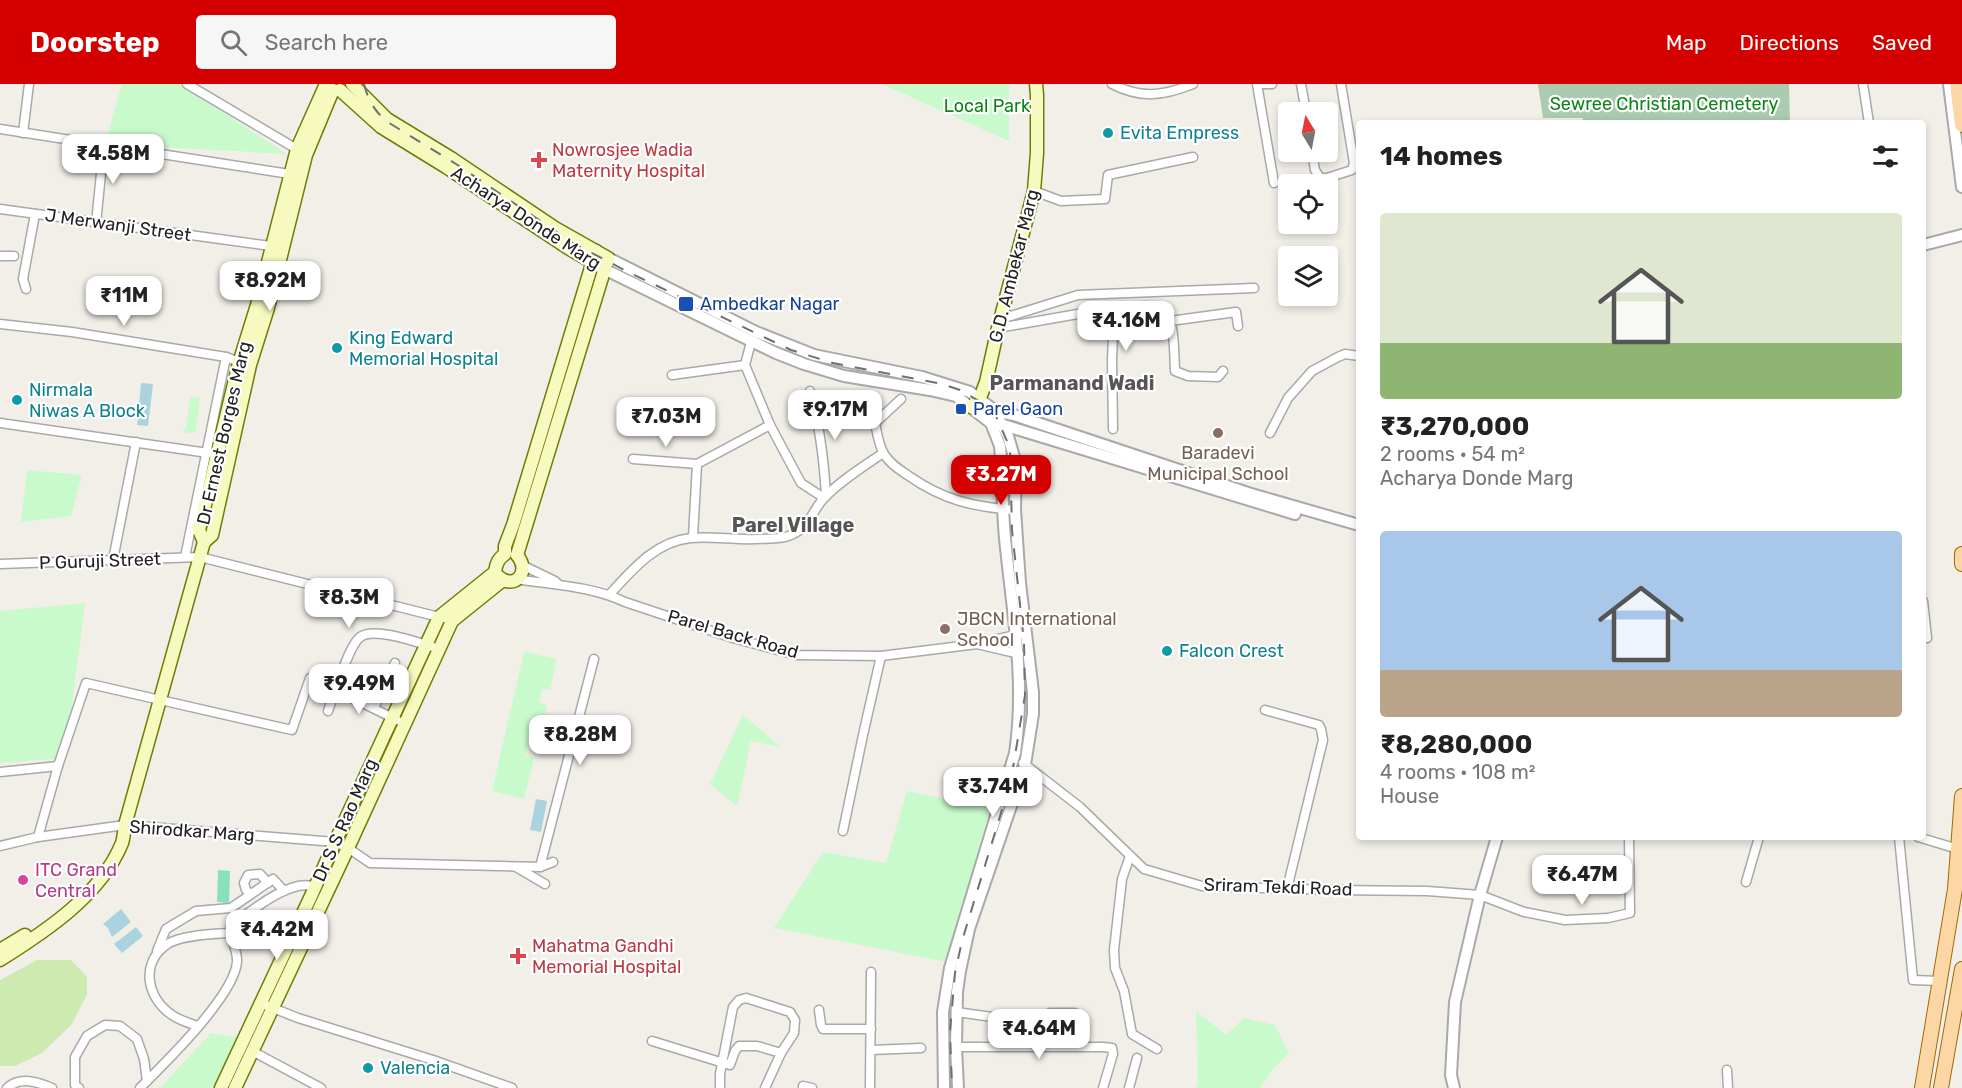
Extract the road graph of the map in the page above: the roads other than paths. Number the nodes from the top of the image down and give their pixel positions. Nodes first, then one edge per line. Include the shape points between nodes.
1 (29, 84) edge
2 (187, 84) edge
3 (352, 84) edge
4 (1035, 84) edge
5 (1112, 84) edge
6 (1193, 84) edge
7 (1257, 84) edge
8 (1263, 84) edge
9 (1272, 84) edge
10 (1301, 84) edge
11 (1341, 84) edge
12 (1863, 84) edge
13 (1949, 84) edge
14 (1957, 84) edge
15 (334, 86) edge
16 (1304, 102) edge
17 (1869, 120) edge
18 (384, 123) junction
19 (1962, 124) edge
20 (0, 129) edge
21 (23, 133) junction
22 (104, 144) junction
23 (302, 152) junction
24 (1193, 157) dead end
25 (1314, 162) edge
26 (296, 175) junction
27 (1274, 183) dead end
28 (1962, 187) edge
29 (1034, 191) junction
30 (0, 209) edge
31 (35, 214) junction
32 (96, 222) junction
33 (283, 224) junction
34 (1962, 235) edge
35 (1926, 244) edge
36 (271, 246) junction
37 (0, 256) edge
38 (14, 256) dead end
39 (594, 257) junction
40 (606, 263) junction
41 (1254, 288) dead end
42 (26, 289) dead end
43 (262, 306) junction
44 (1114, 312) junction
45 (1170, 321) junction
46 (999, 323) junction
47 (0, 324) edge
48 (731, 325) junction
49 (1238, 326) dead end
50 (752, 342) junction
51 (1356, 356) edge
52 (226, 357) junction
53 (245, 364) junction
54 (745, 365) junction
55 (896, 371) junction
56 (1223, 371) dead end
57 (672, 375) dead end
58 (893, 383) junction
59 (810, 391) dead end
60 (901, 399) dead end
61 (977, 406) junction
62 (994, 410) junction
63 (0, 423) edge
64 (996, 423) junction
65 (770, 425) junction
66 (1113, 429) dead end
67 (1270, 433) dead end
68 (136, 442) junction
69 (883, 453) junction
70 (217, 454) junction
71 (633, 459) dead end
72 (697, 464) junction
73 (825, 497) junction
74 (1004, 509) junction
75 (1015, 510) junction
76 (1356, 524) edge
77 (1356, 531) edge
78 (693, 537) junction
79 (511, 554) junction
80 (1962, 554) edge
81 (185, 557) junction
82 (200, 557) junction
83 (112, 560) junction
84 (0, 564) edge
85 (1962, 564) edge
86 (524, 566) junction
87 (499, 576) junction
88 (516, 579) junction
89 (1015, 584) junction
90 (558, 585) junction
91 (610, 594) junction
92 (439, 617) junction
93 (452, 621) junction
94 (1926, 629) edge
95 (1022, 634) junction
96 (1927, 638) dead end
97 (977, 644) junction
98 (425, 645) junction
99 (439, 649) junction
100 (1019, 654) junction
101 (881, 656) junction
102 (594, 659) dead end
103 (395, 663) dead end
104 (310, 678) dead end
105 (336, 690) junction
106 (160, 700) junction
107 (374, 708) junction
108 (1265, 710) dead end
109 (328, 711) dead end
110 (398, 721) junction
111 (1015, 753) junction
112 (1025, 765) junction
113 (58, 766) junction
114 (0, 772) edge
115 (1962, 796) edge
116 (124, 829) junction
117 (843, 831) dead end
118 (38, 837) junction
119 (1926, 839) edge
120 (1496, 840) edge
121 (1629, 840) edge
122 (1758, 840) edge
123 (1899, 840) edge
124 (335, 842) junction
125 (0, 846) edge
126 (348, 848) junction
127 (1960, 850) edge
128 (1130, 856) junction
129 (553, 862) dead end
130 (515, 867) junction
131 (540, 867) junction
132 (1746, 882) dead end
133 (268, 883) junction
134 (545, 884) dead end
135 (1959, 887) edge
136 (1287, 889) junction
137 (284, 891) junction
138 (313, 891) junction
139 (251, 894) junction
140 (1480, 895) junction
141 (67, 907) junction
142 (230, 933) junction
143 (960, 946) junction
144 (0, 950) edge
145 (154, 959) junction
146 (0, 960) edge
147 (871, 972) dead end
148 (1961, 976) edge
149 (1940, 981) junction
150 (266, 1005) junction
151 (819, 1010) dead end
152 (956, 1012) junction
153 (1075, 1013) dead end
154 (197, 1026) junction
155 (871, 1029) junction
156 (652, 1041) dead end
157 (956, 1047) junction
158 (921, 1048) dead end
159 (1157, 1049) dead end
160 (870, 1050) junction
161 (252, 1051) junction
162 (781, 1053) junction
163 (1137, 1058) dead end
164 (722, 1063) junction
165 (1727, 1070) dead end
166 (147, 1081) junction
167 (958, 1082) edge
168 (7, 1088) edge
169 (52, 1088) edge
170 (79, 1088) edge
171 (140, 1088) edge
172 (221, 1088) edge
173 (235, 1088) edge
174 (321, 1088) edge
175 (512, 1088) edge
176 (720, 1088) edge
177 (765, 1088) edge
178 (870, 1088) edge
179 (944, 1088) edge
180 (1103, 1088) edge
181 (1129, 1088) edge
182 (1454, 1088) edge
183 (1728, 1088) edge
184 (1922, 1088) edge
185 (1941, 1088) edge

1 - 21 street
2 - 23 street
3 - 18 main road, Acharya Donde Marg
4 - 29 main road, G.D. Ambekar Marg
5 - 6 street via 1141,95 1176,91
7 - 27 street
8 - 9 street
10 - 16 street
11 - 25 street via 1352,170 1320,178
12 - 17 street
13 - 28 street
14 - 19 main road
15 - 18 main road, Acharya Donde Marg
15 - 23 main road, Dr Ernest Borges Marg
18 - 39 main road, Acharya Donde Marg via 555,228
20 - 21 street
21 - 22 street
22 - 26 street
22 - 32 street
23 - 26 main road, Dr Ernest Borges Marg
24 - 29 street via 1108,175 1105,199 1061,201
26 - 33 main road, Dr Ernest Borges Marg
29 - 46 main road, G.D. Ambekar Marg
30 - 31 street, J Merwanji Street
31 - 32 street, J Merwanji Street
31 - 42 street via 23,279
32 - 36 street, J Merwanji Street
33 - 36 main road, Dr Ernest Borges Marg
33 - 43 main road, Dr Ernest Borges Marg
34 - 35 street
36 - 43 main road, Dr Ernest Borges Marg
37 - 38 street
39 - 40 main road, Acharya Donde Marg
39 - 79 main road via 505,546
40 - 48 street, Acharya Donde Marg
40 - 79 main road
41 - 46 street via 1063,298
43 - 53 main road, Dr Ernest Borges Marg
44 - 45 street via 1151,306 1165,313
44 - 46 street via 1107,309
44 - 66 street
45 - 49 street via 1236,312
45 - 56 street via 1175,371 1188,376 1218,377
46 - 61 main road, G.D. Ambekar Marg via 992,362
47 - 52 street
48 - 50 street, Acharya Donde Marg
48 - 55 street, Acharya Donde Marg via 814,355
50 - 54 street
50 - 58 street, Acharya Donde Marg via 844,376
51 - 67 street via 1345,354 1312,371 1288,398
52 - 53 street
52 - 70 street
53 - 70 main road, Dr Ernest Borges Marg
54 - 57 street
54 - 65 street
55 - 58 street
55 - 61 street, Acharya Donde Marg via 958,387
58 - 61 street, Acharya Donde Marg via 956,396
59 - 73 street via 823,449
60 - 69 street via 874,423
61 - 62 street, Acharya Donde Marg
61 - 64 street, Acharya Donde Marg
62 - 64 street, Acharya Donde Marg
62 - 76 street, Acharya Donde Marg
63 - 68 street
64 - 74 street, Acharya Donde Marg
64 - 75 street via 1008,436 1016,464
64 - 77 street, Acharya Donde Marg
65 - 72 street
65 - 73 street via 801,483
68 - 70 street
68 - 83 street
69 - 73 street
69 - 74 street via 927,489 970,505
70 - 81 street
70 - 82 main road, Dr Ernest Borges Marg via 199,530 204,542
71 - 72 street
72 - 78 street
73 - 78 street via 803,528 789,536
74 - 75 street
74 - 89 street, Acharya Donde Marg via 1004,534
75 - 89 street
78 - 91 street via 664,544
79 - 86 main road
79 - 87 main road via 500,557 496,564
80 - 85 main road
81 - 82 street, P Guruji Street
81 - 83 street, P Guruji Street
82 - 92 street, P Guruji Street
82 - 106 main road, Dr Ernest Borges Marg
83 - 84 street, P Guruji Street
86 - 88 main road
86 - 90 street, Parel Back Road
87 - 88 main road via 510,582
87 - 92 main road, Dr S S Rao Marg
87 - 93 main road
88 - 90 street, Parel Back Road
89 - 95 street
90 - 91 street, Parel Back Road
91 - 101 street, Parel Back Road via 733,638 796,655
92 - 93 street, P Guruji Street
92 - 98 main road, Dr S S Rao Marg
93 - 99 main road
94 - 96 street
95 - 97 street
95 - 100 street
95 - 112 street via 1033,692
97 - 100 street, Parel Back Road
97 - 101 street, Parel Back Road
98 - 99 street
98 - 105 street via 371,633 359,638
98 - 110 main road, Dr S S Rao Marg
99 - 110 main road
100 - 111 street
101 - 117 street
102 - 131 street
103 - 107 street
104 - 106 street via 292,730
105 - 107 street
105 - 109 street
106 - 113 street via 86,683
106 - 116 main road, Dr Ernest Borges Marg
107 - 110 street
108 - 136 street via 1319,724 1323,740
110 - 124 main road, Dr S S Rao Marg
110 - 126 main road
111 - 112 street, Sriram Tekdi Road
111 - 143 street
112 - 128 street, Sriram Tekdi Road via 1080,807
112 - 143 street
113 - 114 street
113 - 118 street
115 - 127 main road
116 - 118 street, Shirodkar Marg
116 - 124 street, Shirodkar Marg
116 - 141 main road, Dr Ernest Borges Marg via 116,836 96,876
118 - 125 street, Shirodkar Marg
119 - 127 street
120 - 140 street
121 - 140 street, Sriram Tekdi Road via 1630,913 1564,920 1524,912
122 - 132 street
123 - 149 street via 1913,980
124 - 126 street, Shirodkar Marg
124 - 138 main road, Dr S S Rao Marg
126 - 130 street, Shirodkar Marg via 370,863
126 - 150 main road
127 - 135 main road
128 - 136 street, Sriram Tekdi Road via 1144,869 1202,886
128 - 159 street via 1122,879 1114,950 1116,968 1132,1034
129 - 131 street
130 - 131 street, Shirodkar Marg
130 - 134 street
133 - 137 street via 273,879
133 - 139 street
133 - 139 street via 260,874 248,875 244,883
135 - 149 main road
136 - 140 street, Sriram Tekdi Road
137 - 138 street via 293,887
137 - 142 street via 231,926
138 - 150 main road, Dr S S Rao Marg
139 - 145 street via 231,908 196,911 166,929
140 - 182 street via 1455,1002 1451,1075
141 - 144 main road, Dr Ernest Borges Marg
141 - 146 main road, Dr Ernest Borges Marg via 46,930
142 - 145 street via 192,936 167,944
142 - 154 street via 237,960 232,980
143 - 152 street
143 - 179 street via 950,968 943,1012
145 - 154 street via 148,983 159,1002 172,1015
147 - 155 street
148 - 149 main road
148 - 185 main road
149 - 184 main road
150 - 161 main road
150 - 172 main road, Dr S S Rao Marg
150 - 175 street
151 - 155 street via 823,1029
152 - 153 street via 1036,1023 1050,1013
152 - 157 street
154 - 166 street
155 - 160 street
156 - 164 street
157 - 167 street
157 - 180 street via 1112,1048
158 - 160 street
160 - 178 street
161 - 173 main road
161 - 174 street
162 - 164 street via 740,1046 730,1065
162 - 164 street via 795,1034 795,1020 790,1012 746,998 733,1007
162 - 177 street
163 - 181 street
164 - 176 street
165 - 183 street
166 - 170 street via 137,1039 120,1026 105,1025 87,1036 75,1057 75,1085
166 - 171 street
168 - 169 street via 12,1083 35,1080

